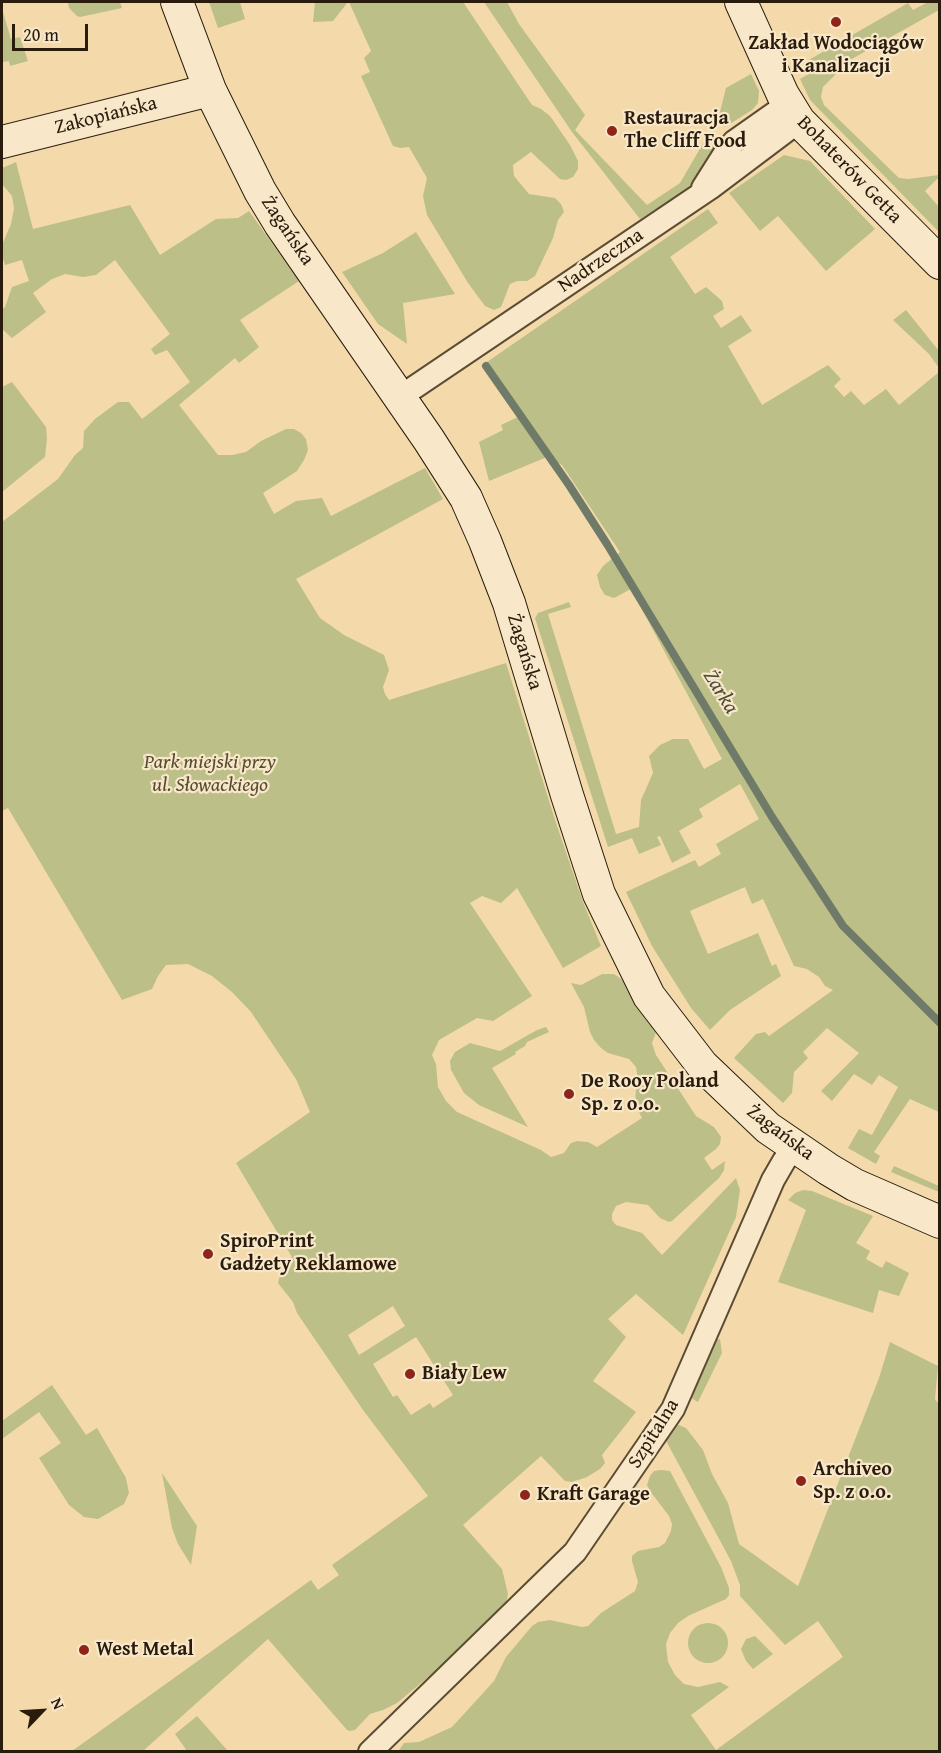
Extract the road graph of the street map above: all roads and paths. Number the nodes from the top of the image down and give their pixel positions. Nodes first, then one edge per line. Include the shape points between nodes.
1 (177, 2) edge
2 (741, 2) edge
3 (210, 90) junction
4 (794, 113) junction
5 (2, 142) edge
6 (939, 263) edge
7 (400, 397) junction
8 (795, 1146) junction
9 (939, 1222) edge
10 (370, 1752) edge

1 - 3 street, Żagańska
2 - 4 street, Bohaterów Getta
3 - 5 street, Zakopiańska
3 - 7 street, Żagańska via 265,199
4 - 6 street, Bohaterów Getta
4 - 7 street, Nadrzeczna via 762,151
7 - 8 street, Żagańska via 461,490 485,541 509,603 599,894 649,996 702,1065 749,1112
8 - 9 street, Żagańska via 855,1185
8 - 10 street, Szpitalna via 774,1179 673,1409 575,1552

